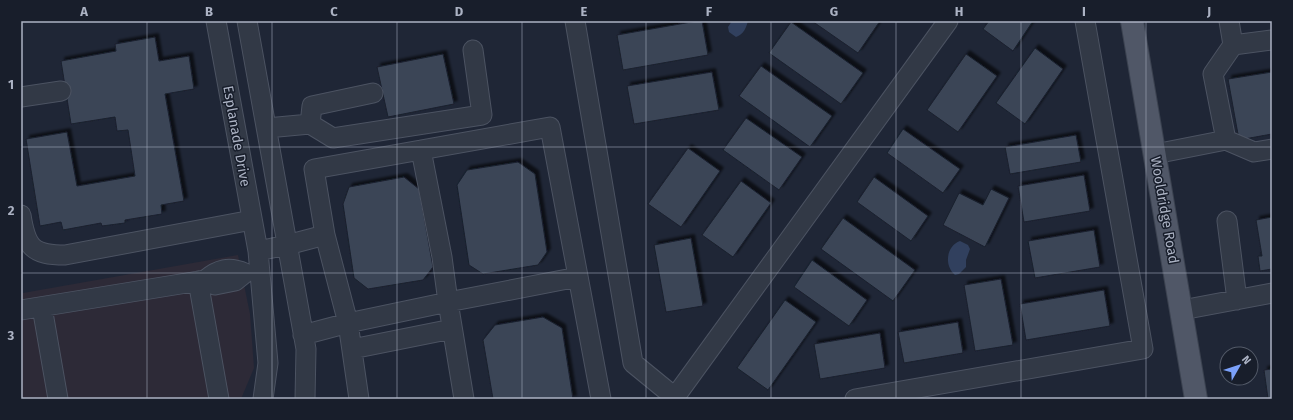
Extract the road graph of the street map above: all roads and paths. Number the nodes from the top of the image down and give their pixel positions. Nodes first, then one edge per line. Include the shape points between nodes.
1 (216, 21) edge
2 (248, 21) edge
3 (575, 21) edge
4 (948, 21) edge
5 (1085, 21) edge
6 (1132, 21) edge
7 (1230, 21) edge
8 (1272, 40) edge
9 (1234, 45) junction
10 (473, 50) dead end
11 (61, 91) dead end
12 (373, 93) dead end
13 (21, 97) edge
14 (310, 124) junction
15 (267, 128) junction
16 (1226, 140) junction
17 (1272, 149) edge
18 (421, 150) junction
19 (1155, 154) junction
20 (21, 215) edge
21 (252, 220) junction
22 (1227, 221) dead end
23 (325, 235) junction
24 (287, 246) junction
25 (258, 251) junction
26 (252, 271) junction
27 (578, 277) junction
28 (202, 281) junction
29 (1272, 293) edge
30 (1237, 300) junction
31 (448, 302) junction
32 (42, 307) junction
33 (21, 310) edge
34 (1182, 310) junction
35 (348, 323) junction
36 (452, 329) junction
37 (303, 335) junction
38 (352, 349) junction
39 (676, 398) edge
40 (58, 399) edge
41 (219, 399) edge
42 (263, 399) edge
43 (305, 399) edge
44 (359, 399) edge
45 (464, 399) edge
46 (601, 399) edge
47 (855, 399) edge
48 (1196, 399) edge

1 - 21 street, Esplanade Drive
2 - 15 street
3 - 39 street via 633,363
4 - 39 street
5 - 47 street via 1143,349
6 - 19 main road, Wooldridge Road
7 - 9 street
8 - 9 street
9 - 16 street via 1213,74
10 - 14 street via 482,115 333,138
11 - 13 street
12 - 14 street via 312,106
14 - 15 street
15 - 24 street
16 - 17 street via 1254,152
16 - 19 street
18 - 23 street via 314,169
18 - 27 street via 550,127
18 - 31 street
19 - 34 main road, Wooldridge Road
20 - 21 street via 24,234 33,248 40,253 51,255 65,255
21 - 25 street, Esplanade Drive
22 - 30 street
23 - 24 street
23 - 35 street
24 - 25 street
24 - 37 street
25 - 26 street, Esplanade Drive
26 - 28 street via 234,281 215,285
26 - 42 street, Esplanade Drive via 268,363
27 - 31 street
27 - 46 street
28 - 32 street
28 - 41 street
29 - 30 street
30 - 34 street
31 - 35 street
31 - 36 street
32 - 33 street
32 - 40 street
34 - 48 main road, Wooldridge Road
35 - 37 street
35 - 38 street
36 - 38 street
36 - 45 street
37 - 43 street via 306,349
38 - 44 street

